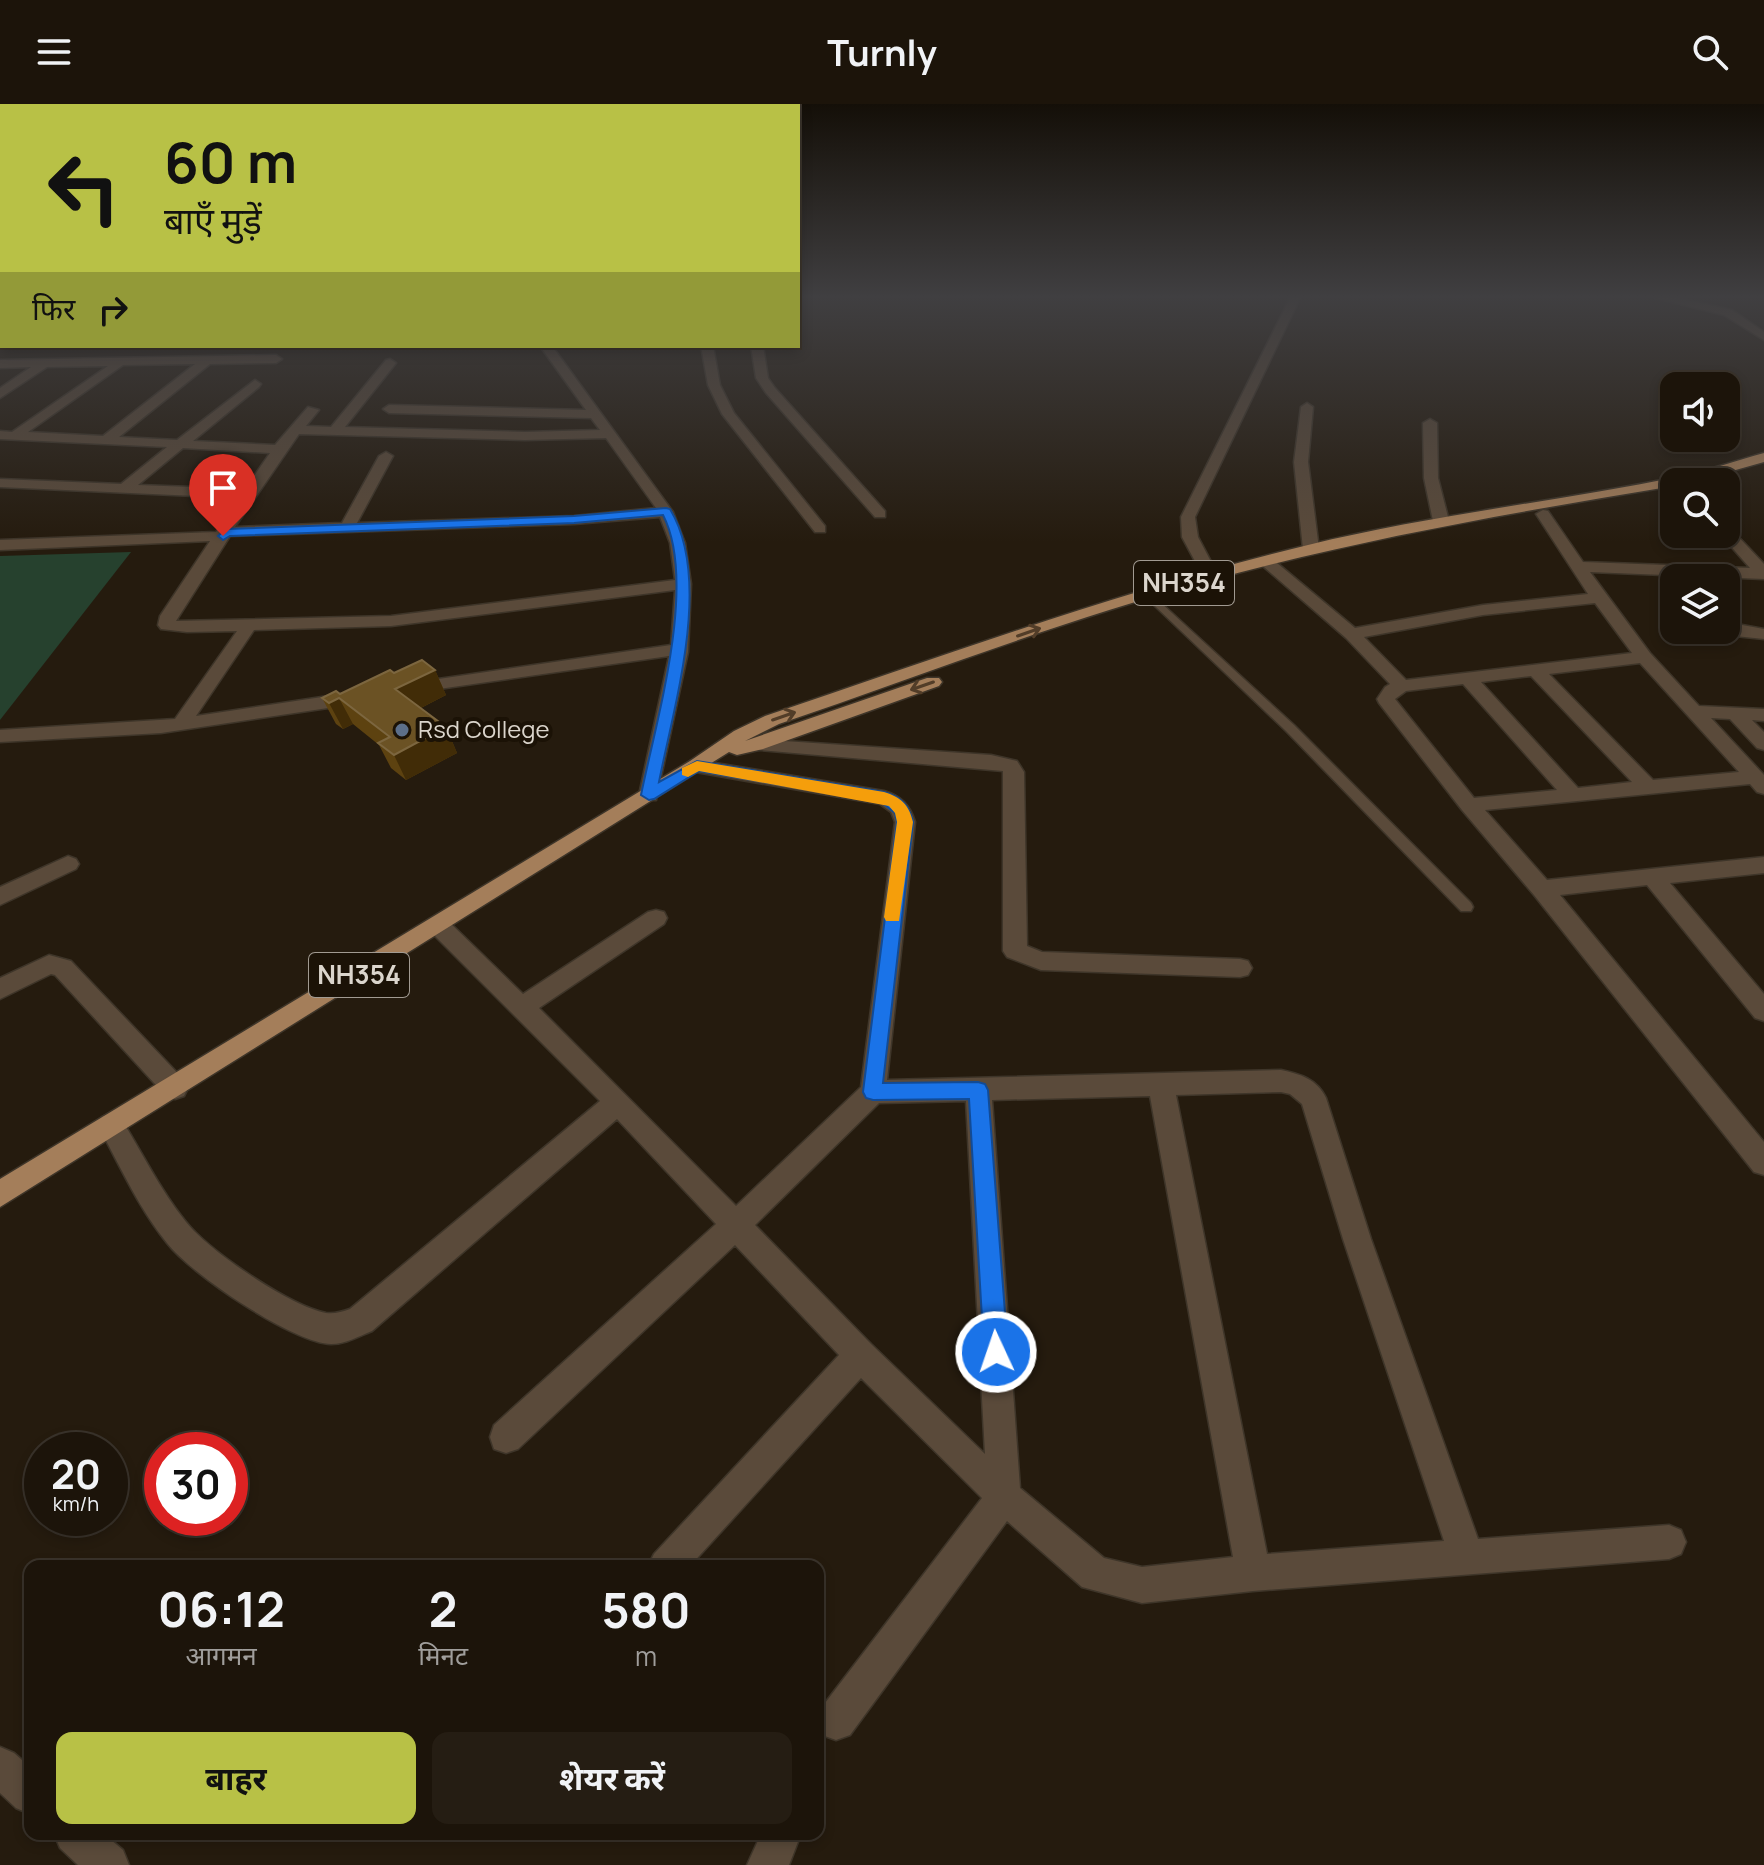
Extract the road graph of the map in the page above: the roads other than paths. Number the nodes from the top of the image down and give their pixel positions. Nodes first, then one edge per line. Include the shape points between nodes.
1 (23, 378) edge
2 (98, 378) edge
3 (185, 378) edge
4 (378, 378) edge
5 (570, 378) edge
6 (713, 378) edge
7 (762, 378) edge
8 (1256, 378) edge
9 (255, 384) dead end
10 (0, 394) edge
11 (1307, 407) dead end
12 (389, 409) dead end
13 (313, 410) dead end
14 (596, 414) junction
15 (1430, 423) dead end
16 (296, 430) junction
17 (335, 431) junction
18 (610, 434) junction
19 (0, 435) edge
20 (16, 435) junction
21 (108, 439) junction
22 (182, 442) junction
23 (279, 449) junction
24 (386, 456) dead end
25 (1764, 457) edge
26 (1731, 468) edge
27 (1764, 471) edge
28 (1740, 479) edge
29 (0, 483) edge
30 (1660, 484) edge
31 (124, 489) junction
32 (249, 494) junction
33 (1660, 497) edge
34 (666, 512) junction
35 (880, 514) dead end
36 (1543, 514) junction
37 (1441, 521) junction
38 (347, 528) junction
39 (820, 529) dead end
40 (225, 534) junction
41 (0, 545) edge
42 (1740, 547) edge
43 (1311, 549) junction
44 (1272, 567) junction
45 (1579, 567) junction
46 (1660, 572) edge
47 (1740, 574) edge
48 (1764, 574) edge
49 (1210, 575) junction
50 (683, 584) junction
51 (1599, 598) junction
52 (1160, 605) junction
53 (249, 625) junction
54 (1740, 632) edge
55 (1352, 634) junction
56 (1764, 634) edge
57 (678, 649) junction
58 (1644, 657) junction
59 (1536, 671) junction
60 (1468, 679) junction
61 (1402, 686) junction
62 (399, 690) edge
63 (368, 696) edge
64 (1692, 711) junction
65 (1736, 714) junction
66 (1764, 715) edge
67 (181, 724) junction
68 (0, 736) edge
69 (1764, 744) edge
70 (756, 745) junction
71 (706, 760) junction
72 (1760, 782) edge
73 (1649, 788) junction
74 (649, 795) junction
75 (1574, 796) junction
76 (1469, 805) junction
77 (68, 864) dead end
78 (1764, 865) edge
79 (1652, 876) junction
80 (1542, 889) junction
81 (0, 897) edge
82 (1466, 907) dead end
83 (656, 918) dead end
84 (438, 925) junction
85 (1240, 968) dead end
86 (0, 989) edge
87 (522, 1007) junction
88 (1764, 1011) edge
89 (1161, 1084) junction
90 (175, 1088) junction
91 (978, 1090) junction
92 (873, 1092) junction
93 (618, 1102) junction
94 (111, 1125) junction
95 (1764, 1163) edge
96 (0, 1194) edge
97 (735, 1226) junction
98 (860, 1355) junction
99 (506, 1437) dead end
100 (1004, 1496) junction
101 (1669, 1542) dead end
102 (1467, 1557) junction
103 (672, 1560) edge
104 (1253, 1573) junction
105 (836, 1721) dead end
106 (0, 1767) edge
107 (24, 1789) edge
108 (81, 1840) edge
109 (778, 1840) edge
110 (108, 1865) edge
111 (768, 1865) edge

1 - 10 street
2 - 20 street
3 - 21 street
4 - 17 street
5 - 14 street
6 - 39 street via 728,414
7 - 35 street
8 - 49 street via 1188,517 1190,537
9 - 22 street
11 - 43 street via 1301,462
12 - 14 street
13 - 16 street
14 - 18 street
15 - 37 street via 1431,478
16 - 17 street
16 - 23 street
17 - 18 street
18 - 34 street
19 - 20 street
20 - 21 street
21 - 22 street
22 - 23 street
22 - 31 street
23 - 32 street
24 - 38 street
25 - 26 highway, NH354
27 - 28 highway
29 - 31 street
30 - 37 highway, NH354
31 - 32 street
32 - 40 street
33 - 36 highway, NH354
34 - 38 street
34 - 50 street via 677,531
36 - 44 highway, NH354
36 - 45 street
37 - 43 highway, NH354
38 - 40 street
40 - 41 street
40 - 53 street via 166,621 175,627
42 - 48 street
43 - 44 highway, NH354
44 - 49 highway, NH354
44 - 52 highway, NH354
44 - 55 street
45 - 46 street
45 - 51 street
47 - 48 street
71 -> 49 highway, NH354 via 772,720
50 - 53 street via 391,621
50 - 57 street
51 - 55 street via 1483,610
51 - 58 street
52 -> 70 highway, NH354
52 - 82 lane
53 - 67 street
54 - 56 street
55 - 61 street
57 - 62 street
57 - 74 street
58 - 59 street
58 - 64 street
59 - 60 street
59 - 73 street
60 - 61 street
60 - 75 street
61 - 76 street via 1386,699
63 - 67 street
64 - 65 street
64 - 72 street
65 - 66 street
65 - 69 street
67 - 68 street
70 - 71 highway, NH354
70 - 85 street via 1010,766 1015,951 1041,961
71 - 74 highway, NH354
71 - 92 street via 884,798 903,811
72 - 73 street
73 - 75 street
74 - 84 highway, NH354
75 - 76 street
76 - 80 street
77 - 81 street
78 - 79 street
79 - 80 street
79 - 88 street
80 - 95 street
83 - 87 street
84 - 87 street
84 - 90 highway, NH354
86 - 90 street via 49,964 63,968
87 - 93 street
89 - 91 street
89 - 102 street via 1281,1081 1298,1085 1313,1098
89 - 104 street
90 - 94 highway, NH354
91 - 92 street
91 - 100 street
92 - 97 street
93 - 94 street via 361,1320 342,1329 306,1322 185,1244
93 - 97 street
94 - 96 highway, NH354
97 - 98 street
97 - 99 street
98 - 100 street
98 - 103 street
100 - 104 street via 1095,1574 1117,1581 1142,1585
100 - 105 street
101 - 102 street
102 - 104 street
106 - 107 street
108 - 110 street
109 - 111 street

